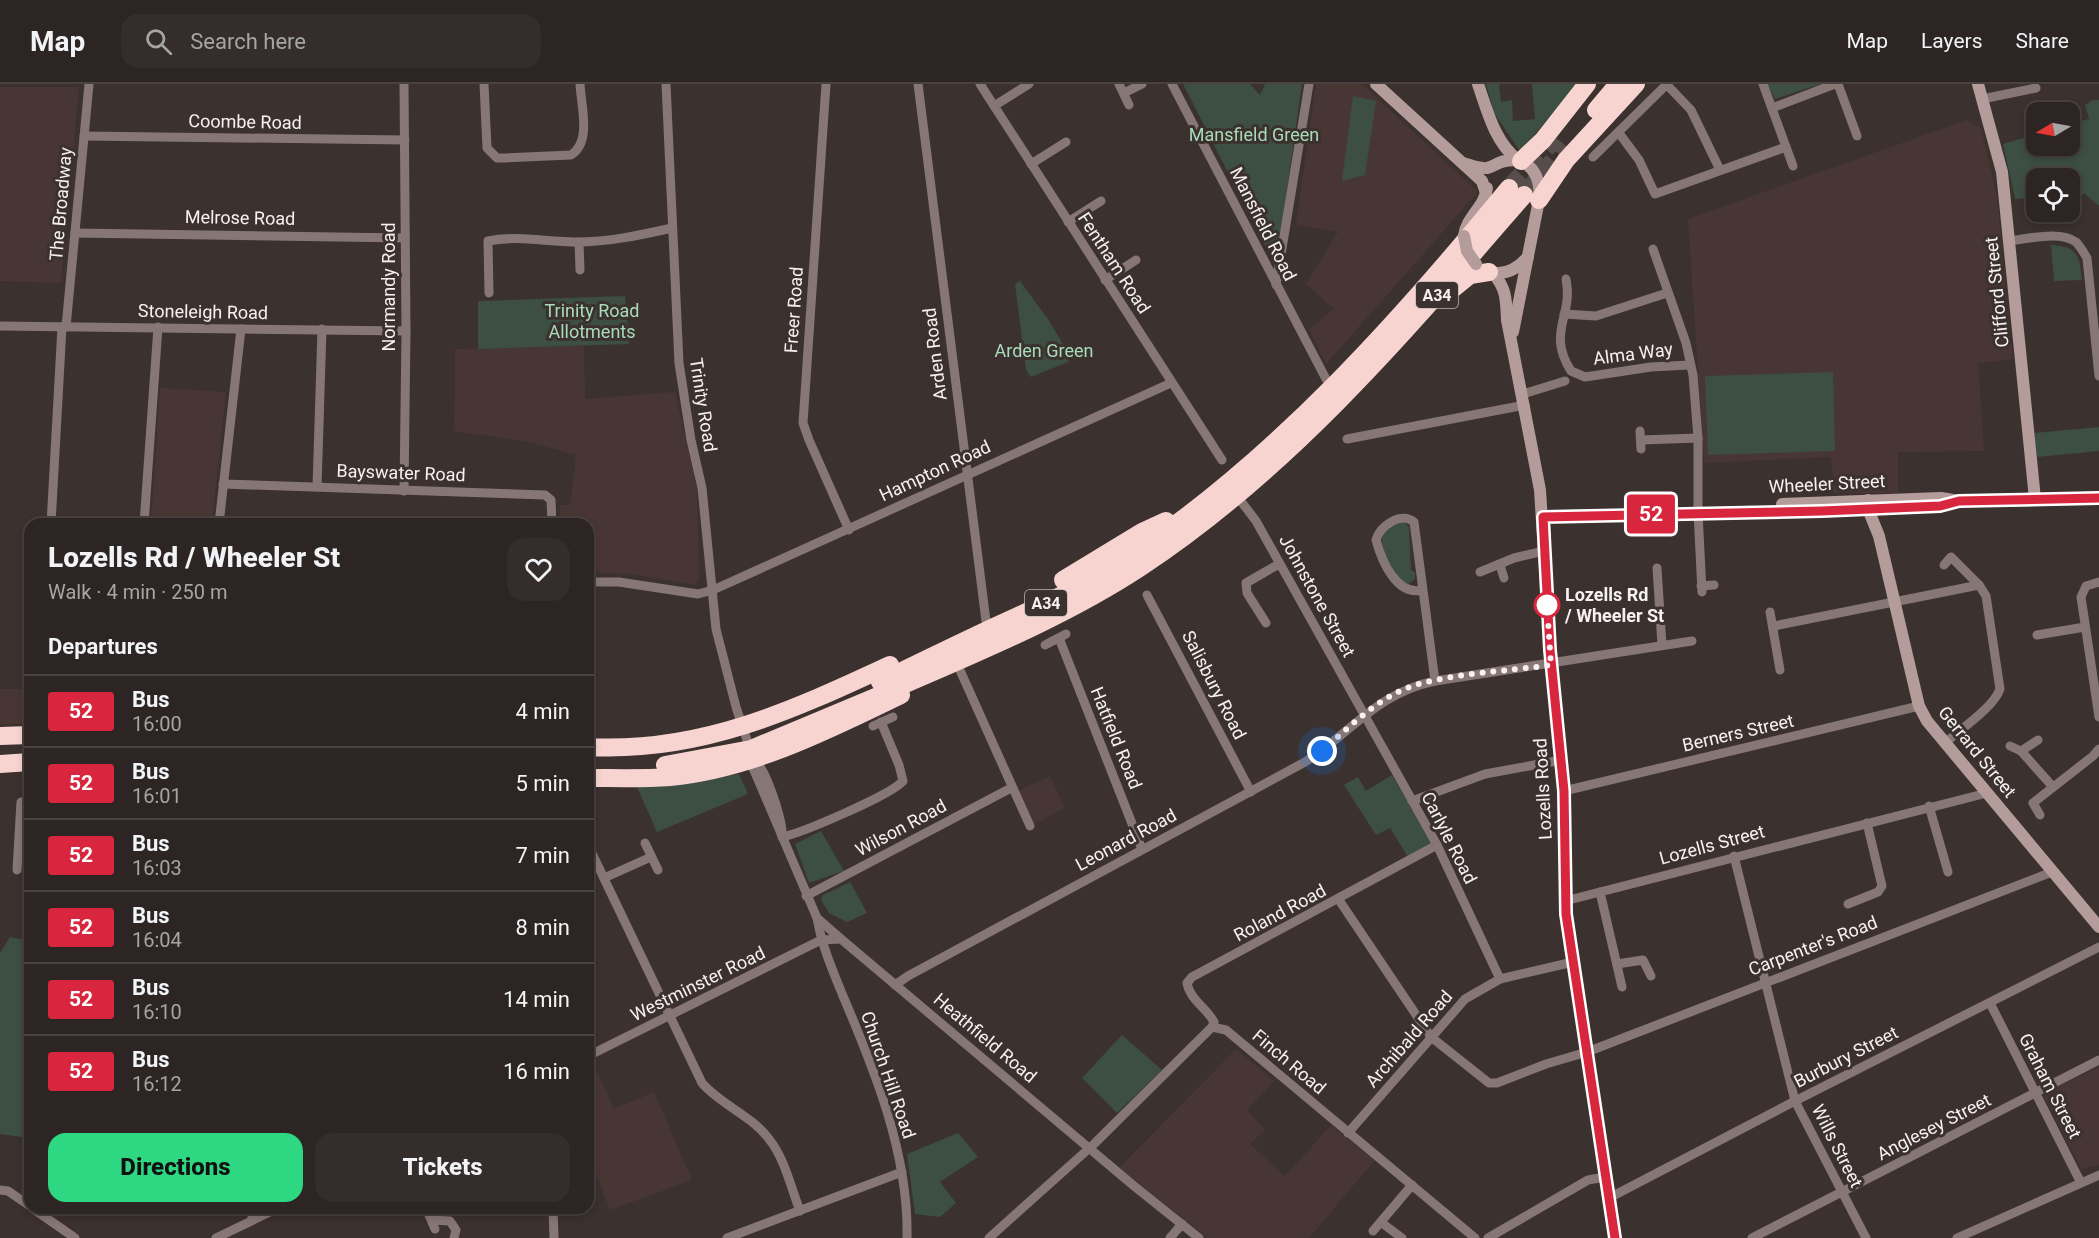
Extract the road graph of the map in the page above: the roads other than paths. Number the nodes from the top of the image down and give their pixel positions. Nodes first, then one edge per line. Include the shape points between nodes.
1 (89, 84) edge
2 (404, 84) edge
3 (483, 84) edge
4 (580, 84) edge
5 (666, 84) edge
6 (826, 84) edge
7 (918, 84) edge
8 (980, 84) edge
9 (1029, 84) edge
10 (1119, 84) edge
11 (1142, 84) edge
12 (1172, 84) edge
13 (1309, 84) edge
14 (1376, 84) edge
15 (1478, 84) edge
16 (1587, 84) edge
17 (1603, 84) edge
18 (1618, 84) edge
19 (1636, 84) edge
20 (1667, 84) edge
21 (1763, 84) edge
22 (1836, 84) edge
23 (1978, 84) edge
24 (2030, 87) edge
25 (1124, 93) junction
26 (1982, 99) junction
27 (1129, 105) dead end
28 (994, 106) junction
29 (1772, 108) junction
30 (1494, 128) junction
31 (1619, 133) junction
32 (84, 136) junction
33 (1858, 136) dead end
34 (405, 140) junction
35 (1066, 142) dead end
36 (1786, 147) junction
37 (1593, 157) dead end
38 (1520, 160) junction
39 (1499, 162) junction
40 (1463, 163) junction
41 (1031, 164) junction
42 (1793, 166) dead end
43 (1720, 170) junction
44 (1486, 193) junction
45 (1524, 194) junction
46 (1101, 201) dead end
47 (1068, 222) junction
48 (672, 228) junction
49 (1464, 232) junction
50 (75, 233) junction
51 (405, 238) junction
52 (2009, 241) junction
53 (579, 242) junction
54 (1653, 249) dead end
55 (1528, 256) junction
56 (1136, 260) dead end
57 (580, 270) dead end
58 (1486, 270) junction
59 (1566, 279) dead end
60 (1105, 280) junction
61 (1276, 285) junction
62 (489, 293) dead end
63 (1667, 293) junction
64 (2096, 312) edge
65 (1564, 314) junction
66 (0, 326) edge
67 (64, 327) junction
68 (158, 327) junction
69 (241, 329) junction
70 (322, 329) junction
71 (406, 331) junction
72 (1511, 339) junction
73 (1689, 365) junction
74 (2099, 376) edge
75 (1326, 379) junction
76 (1565, 381) dead end
77 (1171, 383) junction
78 (1524, 399) junction
79 (1359, 424) dead end
80 (1361, 436) junction
81 (1698, 438) junction
82 (1347, 439) dead end
83 (1641, 440) dead end
84 (1222, 460) dead end
85 (1279, 460) junction
86 (966, 474) junction
87 (223, 484) junction
88 (317, 487) junction
89 (1220, 489) junction
90 (404, 490) junction
91 (1237, 496) junction
92 (2099, 498) edge
93 (2035, 499) junction
94 (1200, 505) junction
95 (1871, 505) junction
96 (1698, 512) junction
97 (1543, 517) junction
98 (51, 518) edge
99 (144, 518) edge
100 (220, 518) edge
101 (552, 518) edge
102 (849, 530) junction
103 (1190, 532) junction
104 (1544, 551) junction
105 (1279, 564) junction
106 (1500, 565) junction
107 (1944, 565) dead end
108 (1657, 568) dead end
109 (1480, 572) dead end
110 (1504, 578) dead end
111 (594, 582) edge
112 (2099, 582) edge
113 (1714, 585) dead end
114 (1979, 585) junction
115 (713, 590) junction
116 (1422, 590) junction
117 (1147, 595) dead end
118 (1896, 603) junction
119 (1770, 612) dead end
120 (986, 621) junction
121 (1266, 623) dead end
122 (1774, 626) junction
123 (2085, 627) junction
124 (2037, 635) dead end
125 (1692, 641) dead end
126 (1045, 645) dead end
127 (1662, 645) junction
128 (1551, 665) junction
129 (958, 668) junction
130 (1780, 670) dead end
131 (1435, 681) junction
132 (882, 687) junction
133 (1919, 706) junction
134 (1365, 714) junction
135 (893, 717) dead end
136 (2099, 717) edge
137 (743, 731) junction
138 (24, 735) edge
139 (0, 736) edge
140 (2038, 740) dead end
141 (799, 741) junction
142 (1945, 743) junction
143 (0, 745) edge
144 (24, 745) edge
145 (2010, 746) dead end
146 (594, 748) edge
147 (2099, 749) edge
148 (24, 750) edge
149 (0, 751) edge
150 (2021, 751) junction
151 (664, 756) junction
152 (752, 756) junction
153 (594, 757) edge
154 (1562, 760) junction
155 (24, 762) edge
156 (0, 764) edge
157 (594, 767) edge
158 (594, 778) edge
159 (2053, 787) junction
160 (1011, 788) junction
161 (1564, 791) junction
162 (1251, 792) junction
163 (1987, 793) junction
164 (1412, 801) junction
165 (21, 802) dead end
166 (1929, 806) junction
167 (2040, 815) dead end
168 (1867, 823) junction
169 (1030, 826) dead end
170 (18, 837) junction
171 (24, 837) edge
172 (782, 837) junction
173 (645, 843) dead end
174 (1437, 845) junction
175 (1142, 849) junction
176 (1734, 856) junction
177 (594, 857) edge
178 (651, 857) junction
179 (17, 870) dead end
180 (658, 870) dead end
181 (1948, 872) dead end
182 (2052, 872) junction
183 (604, 878) junction
184 (1599, 892) junction
185 (806, 896) junction
186 (1339, 900) junction
187 (1565, 901) junction
188 (1848, 904) dead end
189 (817, 918) junction
190 (2099, 927) edge
191 (841, 939) junction
192 (821, 940) junction
193 (2099, 948) edge
194 (1573, 962) junction
195 (1617, 964) junction
196 (1651, 976) dead end
197 (1500, 979) junction
198 (1765, 982) junction
199 (896, 985) junction
200 (1622, 987) dead end
201 (1990, 1003) junction
202 (669, 1017) junction
203 (1212, 1028) junction
204 (1431, 1036) junction
205 (1587, 1052) junction
206 (594, 1053) edge
207 (2099, 1060) edge
208 (2036, 1093) junction
209 (1795, 1101) junction
210 (1348, 1133) junction
211 (1089, 1148) junction
212 (902, 1172) junction
213 (2099, 1175) edge
214 (1605, 1177) junction
215 (2081, 1183) junction
216 (1412, 1185) junction
217 (0, 1190) edge
218 (1842, 1192) junction
219 (1609, 1198) junction
220 (24, 1202) edge
221 (800, 1211) junction
222 (41, 1214) edge
223 (252, 1214) edge
224 (266, 1214) edge
225 (429, 1214) edge
226 (553, 1214) edge
227 (253, 1220) junction
228 (1382, 1223) junction
229 (1182, 1224) junction
230 (1373, 1231) dead end
231 (75, 1238) edge
232 (216, 1238) edge
233 (454, 1238) edge
234 (554, 1238) edge
235 (727, 1238) edge
236 (907, 1238) edge
237 (989, 1238) edge
238 (1170, 1238) edge
239 (1199, 1238) edge
240 (1402, 1238) edge
241 (1475, 1238) edge
242 (1488, 1238) edge
243 (1615, 1238) edge
244 (1752, 1238) edge
245 (1866, 1238) edge
246 (1957, 1238) edge

1 - 32 street, The Broadway
2 - 34 street, Normandy Road
3 - 4 street via 487,148 497,158 571,155 579,150 583,138
5 - 48 street, Trinity Road
6 - 102 street, Freer Road via 803,423
7 - 86 street, Arden Road
8 - 28 street, Fentham Road
9 - 28 street
10 - 25 street
11 - 25 street
12 - 61 street, Mansfield Road
13 - 61 street
14 - 40 main road
15 - 30 main road
16 - 38 highway via 1543,140
17 - 18 highway via 1561,142
19 - 45 highway via 1566,160
20 - 31 street
20 - 43 street via 1691,110
21 - 29 street
22 - 29 street
22 - 33 street
23 - 26 main road, Clifford Street
24 - 26 street
25 - 27 street
26 - 52 main road, Clifford Street via 2002,172
28 - 41 street, Fentham Road
29 - 36 street
30 - 38 main road, Lozells Road via 1508,152
30 - 39 main road
31 - 37 street
31 - 43 street via 1639,160 1655,194
32 - 34 street, Coombe Road
32 - 50 street, The Broadway
34 - 51 street, Normandy Road
35 - 41 street
36 - 42 street
36 - 43 street
38 - 39 main road
38 - 45 main road, Lozells Road via 1535,171 1539,185
39 - 40 main road via 1485,168
39 - 44 main road via 1488,178
40 - 44 main road via 1482,181
41 - 47 street, Fentham Road
44 - 49 main road
45 - 55 main road, Lozells Road
45 - 85 highway, A34 via 1348,393
45 - 89 highway, A34 via 1417,296 1269,448
46 - 47 street
47 - 60 street, Fentham Road
48 - 53 street
48 - 115 street, Trinity Road via 679,363 702,488
49 - 58 main road, Lozells Road, bridge via 1467,252
49 - 75 highway
50 - 51 street, Melrose Road
50 - 67 street, The Broadway
51 - 71 street, Normandy Road
52 - 64 street via 2056,237 2076,242 2087,258
52 - 93 main road, Clifford Street
53 - 57 street
53 - 62 street via 488,236
54 - 63 street
55 - 58 main road via 1516,268 1502,274
55 - 72 main road, Lozells Road
56 - 60 street
58 - 72 main road, Lozells Road via 1504,287
58 - 85 highway via 1456,284 1305,450
59 - 65 street, Alma Way
60 - 77 street, Fentham Road
61 - 75 street, Mansfield Road
63 - 65 street via 1596,316
63 - 73 street via 1686,343
64 - 74 street
65 - 73 street, Alma Way via 1560,347 1565,362 1576,374 1593,376
66 - 67 street, Stoneleigh Road
67 - 68 street, Stoneleigh Road
67 - 98 street, The Broadway
68 - 69 street, Stoneleigh Road
68 - 99 street
69 - 70 street, Stoneleigh Road
69 - 87 street
70 - 71 street, Stoneleigh Road
70 - 88 street
71 - 90 street, Normandy Road
72 - 78 main road, Lozells Road
73 - 81 street
75 - 89 highway via 1235,462
76 - 78 street
77 - 84 street, Fentham Road
77 - 86 street, Hampton Road
78 - 80 street
78 - 97 main road, Lozells Road
79 - 80 street
80 - 82 street
81 - 83 street
81 - 96 street
85 - 91 highway, A34
86 - 102 street, Hampton Road
86 - 120 street, Arden Road
87 - 88 street, Bayswater Road
87 - 100 street
88 - 90 street, Bayswater Road
89 - 94 highway, A34
90 - 101 street, Bayswater Road via 545,495 551,500
91 - 103 highway, A34
91 - 105 street, Johnstone Street
92 - 93 main road, Wheeler Street
93 - 95 main road, Wheeler Street via 1959,501 1940,506
94 - 120 highway via 1142,532 1071,576
94 - 132 highway, A34 via 1133,555
95 - 96 main road, Wheeler Street
95 - 96 main road, Wheeler Street via 1841,501
95 - 118 main road, Gerrard Street
96 - 97 main road, Wheeler Street
96 - 113 street via 1701,589
97 - 104 main road, Lozells Road
102 - 115 street, Hampton Road
103 - 129 highway via 1160,567 1100,603
103 - 132 highway, A34 via 1098,593 998,643
104 - 106 street
104 - 128 main road, Lozells Road
105 - 121 street via 1246,583 1247,593
105 - 134 street, Johnstone Street
106 - 109 street
106 - 110 street
107 - 114 street via 1951,557
108 - 127 street
111 - 115 street via 698,594
112 - 123 street via 2083,590
114 - 118 street
114 - 142 street via 1986,596 2000,689 1996,700
115 - 137 street, Trinity Road via 716,629
116 - 116 street via 1414,522 1402,518 1382,529 1376,540 1403,589 1413,593
116 - 131 street
117 - 162 street, Salisbury Road
118 - 122 street
118 - 133 main road, Gerrard Street
119 - 122 street
120 - 137 highway
122 - 130 street
123 - 124 street
123 - 136 street
125 - 127 street, Leonard Road
126 - 175 street, Hatfield Road via 1062,636
127 - 128 street, Leonard Road
128 - 131 street, Leonard Road
128 - 154 main road, Lozells Road
129 - 141 highway
129 - 160 street
131 - 134 street, Leonard Road via 1404,689
132 - 151 highway, A34, bridge via 751,749
133 - 142 main road, Gerrard Street
133 - 161 street, Berners Street
134 - 162 street, Leonard Road via 1322,751
134 - 164 street, Carlyle Road
135 - 172 street via 877,724 899,765 903,781 845,813
137 - 141 highway via 761,730
137 - 151 highway
137 - 152 street, Trinity Road
138 - 139 highway
140 - 150 street
141 - 152 highway
142 - 163 main road, Gerrard Street
143 - 144 highway
145 - 150 street
146 - 151 highway
147 - 159 street
148 - 149 highway
150 - 159 street
151 - 152 highway via 709,760
151 - 153 highway, A34
151 - 157 highway, A34
152 - 158 highway via 671,777
152 - 172 street, Heathfield Road via 780,818
154 - 161 main road, Lozells Road
154 - 164 street via 1485,774
155 - 156 highway
159 - 167 street via 2033,803
160 - 169 street
160 - 185 street, Wilson Road
161 - 187 main road, Lozells Road
162 - 175 street, Leonard Road
163 - 166 street, Lozells Street
163 - 182 main road, Gerrard Street
164 - 174 street, Carlyle Road
165 - 170 street
166 - 168 street, Lozells Street
166 - 181 street
168 - 176 street, Lozells Street
168 - 188 street via 1882,886 1878,892
170 - 171 street
170 - 179 street
172 - 185 street, Heathfield Road
173 - 178 street
174 - 186 street, Roland Road
174 - 197 street, Carlyle Road
175 - 199 street, Leonard Road
176 - 184 street, Lozells Street
176 - 198 street, Wills Street
177 - 183 street
178 - 180 street
178 - 183 street
182 - 190 main road, Gerrard Street
182 - 198 street, Carpenter's Road
183 - 202 street
184 - 187 street, Lozells Street
184 - 195 street
185 - 189 street, Heathfield Road
186 - 203 street, Roland Road via 1192,977 1187,983 1188,990 1211,1017
186 - 204 street
187 - 194 main road, Lozells Road
189 - 191 street, Heathfield Road
189 - 192 street
191 - 192 street, Westminster Road
191 - 199 street, Heathfield Road
192 - 202 street, Westminster Road
192 - 212 street, Church Hill Road via 830,954 892,1128
193 - 201 street, Burbury Street
194 - 197 street, Archibald Road
194 - 205 main road, Lozells Road
195 - 196 street via 1643,960
195 - 200 street
197 - 204 street, Archibald Road via 1465,999
198 - 205 street, Carpenter's Road
198 - 209 street, Wills Street
199 - 211 street, Heathfield Road
201 - 208 street, Graham Street
201 - 209 street, Burbury Street
202 - 206 street, Westminster Road
202 - 221 street via 702,1083 769,1138
203 - 210 street, Finch Road via 1226,1030
203 - 211 street
204 - 205 street, Carpenter's Road via 1489,1083 1509,1080
204 - 210 street, Archibald Road
205 - 214 main road, Lozells Road
207 - 208 street, Anglesey Street
208 - 215 street, Graham Street
208 - 218 street, Anglesey Street
209 - 218 street, Wills Street
209 - 219 street, Burbury Street
210 - 216 street, Finch Road
211 - 229 street, Heathfield Road
211 - 237 street
212 - 221 street
212 - 236 street, Church Hill Road via 908,1210
213 - 215 street
214 - 219 main road, Lozells Road
214 - 242 street via 1588,1180
215 - 246 street
216 - 228 street
216 - 241 street, Finch Road
217 - 220 street
218 - 244 street, Anglesey Street
218 - 245 street, Wills Street
219 - 243 main road, Lozells Road
221 - 235 street
222 - 231 street
223 - 227 street
224 - 227 street
225 - 233 street via 433,1224 450,1221 456,1230
226 - 234 street
227 - 232 street
228 - 230 street
228 - 240 street
229 - 238 street
229 - 239 street, Heathfield Road

